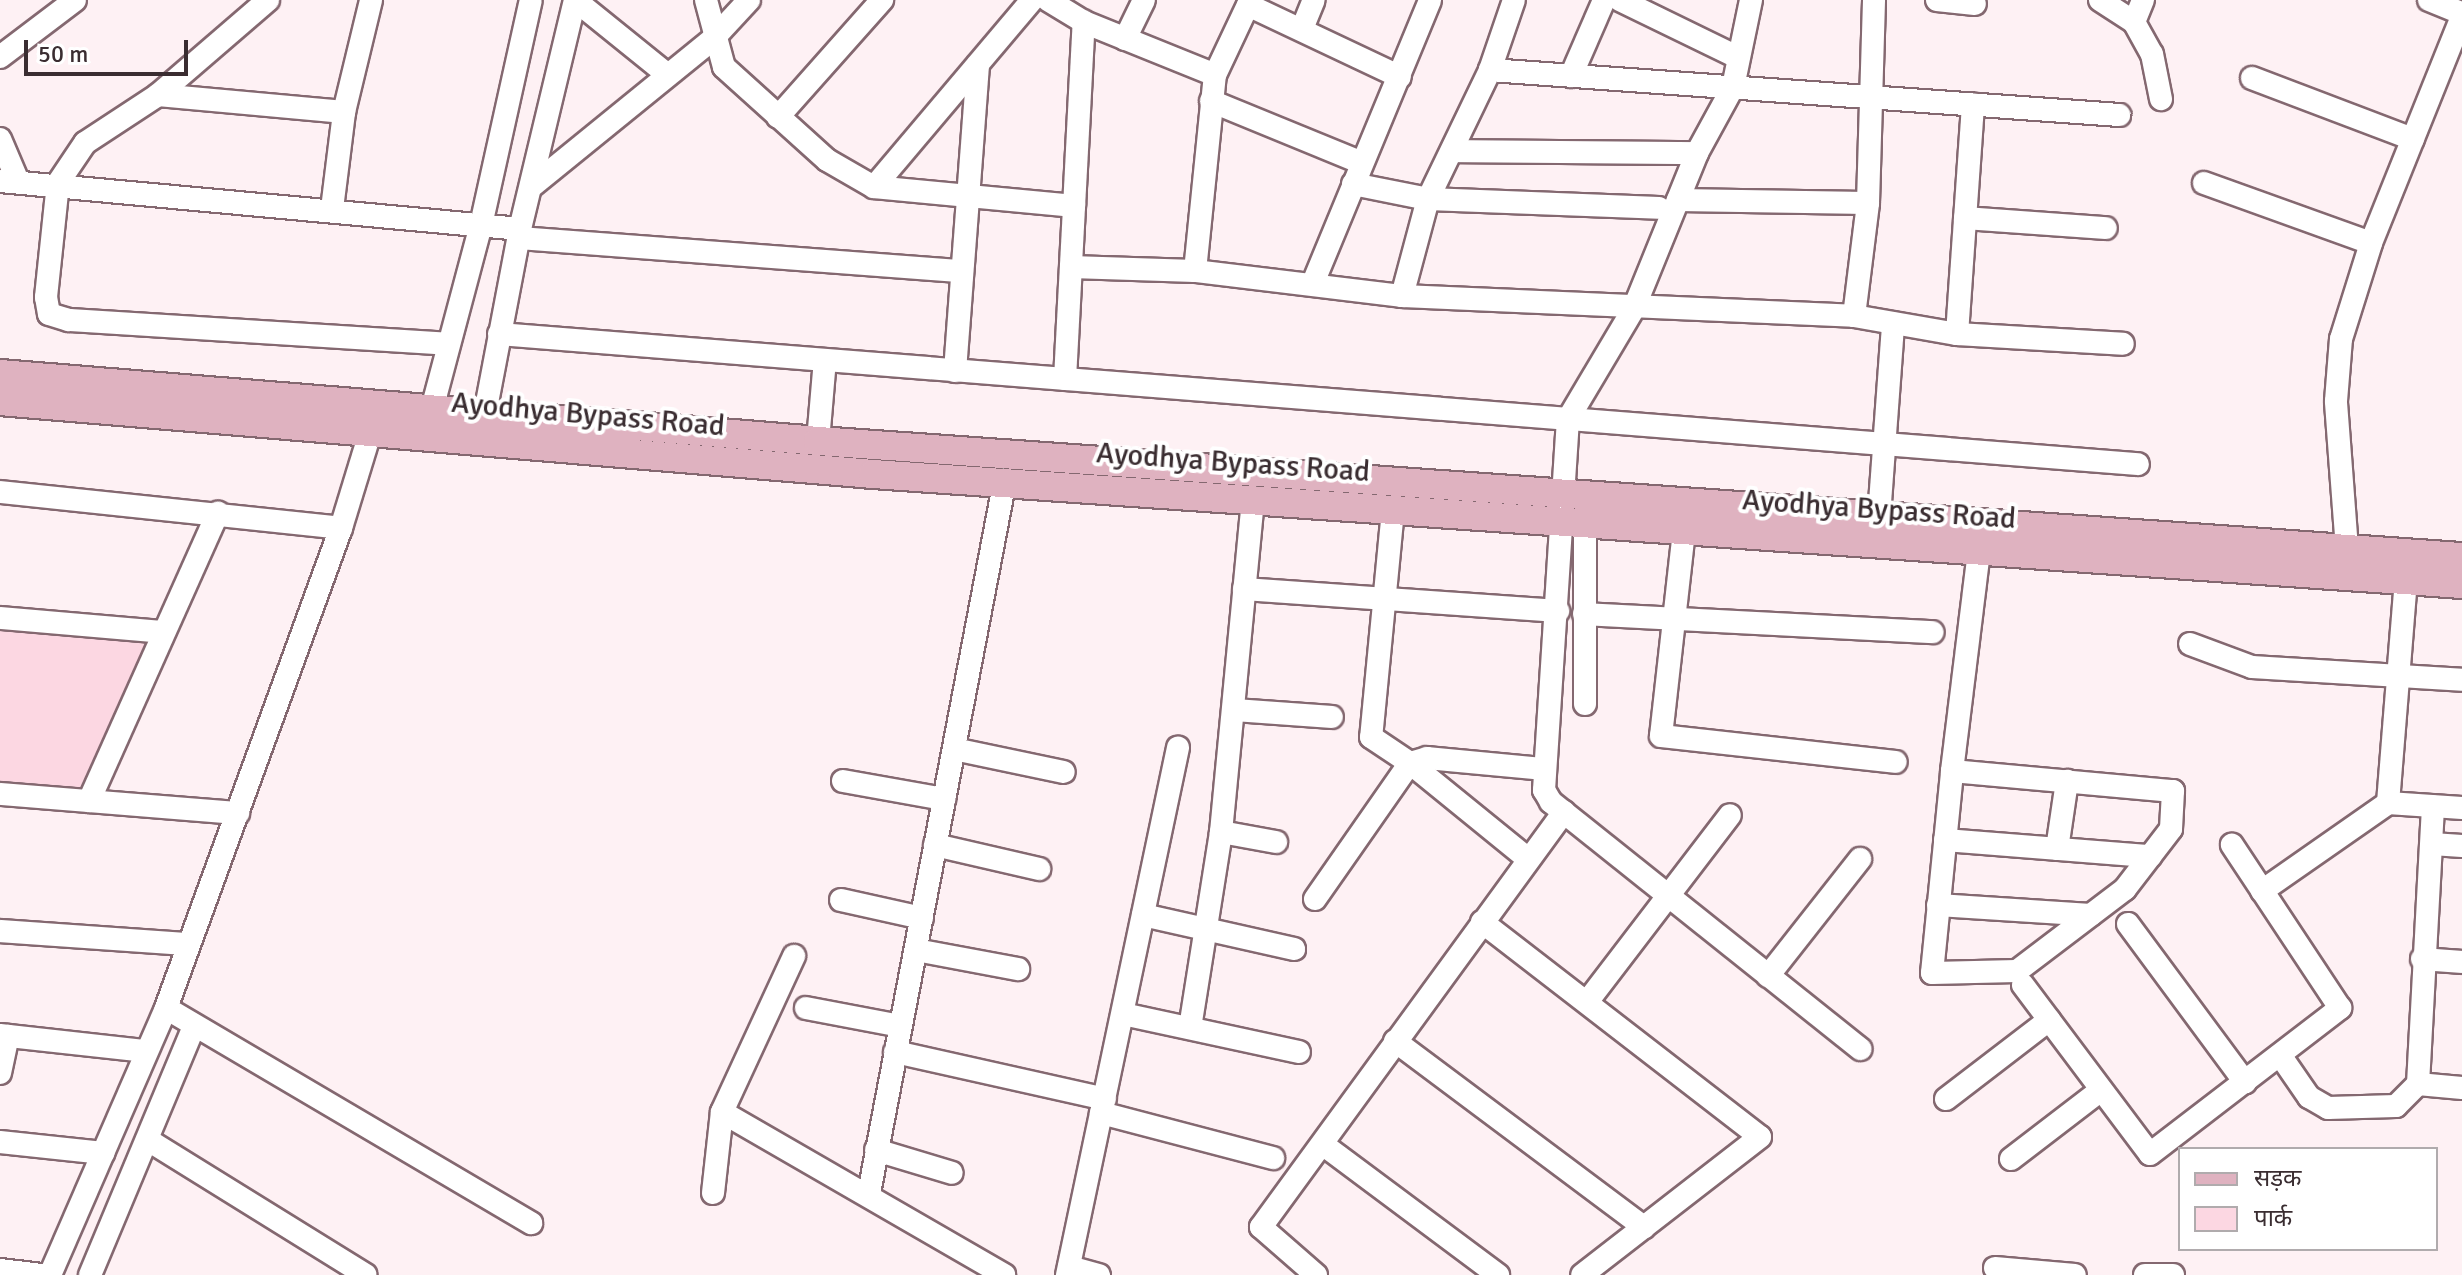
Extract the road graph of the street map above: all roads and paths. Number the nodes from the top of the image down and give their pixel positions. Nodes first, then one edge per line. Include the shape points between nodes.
1 (268, 0) edge
2 (371, 0) edge
3 (531, 0) edge
4 (575, 0) edge
5 (706, 0) edge
6 (749, 0) edge
7 (882, 0) edge
8 (1032, 0) edge
9 (1048, 0) edge
10 (1144, 0) edge
11 (1314, 0) edge
12 (1430, 0) edge
13 (1514, 0) edge
14 (1604, 0) edge
15 (1620, 0) edge
16 (1751, 0) edge
17 (1874, 0) edge
18 (1937, 0) edge
19 (2100, 0) edge
20 (2143, 0) edge
21 (2429, 0) edge
22 (73, 1) edge
23 (1975, 4) dead end
24 (2462, 15) edge
25 (1084, 22) junction
26 (2134, 22) junction
27 (1302, 29) junction
28 (713, 39) junction
29 (1125, 39) junction
30 (0, 57) edge
31 (1737, 57) junction
32 (978, 65) junction
33 (1490, 70) junction
34 (668, 75) junction
35 (1215, 75) junction
36 (1571, 76) junction
37 (1400, 77) junction
38 (2252, 78) dead end
39 (1733, 87) junction
40 (158, 95) junction
41 (1872, 97) junction
42 (2161, 99) dead end
43 (1211, 101) junction
44 (1973, 105) junction
45 (344, 112) junction
46 (2119, 115) dead end
47 (778, 117) junction
48 (0, 139) edge
49 (2413, 139) junction
50 (1452, 151) junction
51 (1697, 153) junction
52 (1362, 163) junction
53 (9, 180) edge
54 (58, 183) junction
55 (2204, 183) dead end
56 (1353, 184) junction
57 (532, 186) junction
58 (874, 187) junction
59 (968, 197) junction
60 (1428, 199) junction
61 (1868, 203) junction
62 (1668, 204) junction
63 (1074, 206) junction
64 (332, 209) junction
65 (1965, 218) junction
66 (481, 225) junction
67 (2106, 228) dead end
68 (520, 234) junction
69 (2371, 243) junction
70 (1071, 267) junction
71 (962, 271) junction
72 (1195, 271) junction
73 (1313, 283) junction
74 (1402, 296) junction
75 (1634, 308) junction
76 (1854, 316) junction
77 (1893, 324) junction
78 (499, 334) junction
79 (1957, 334) junction
80 (448, 344) junction
81 (2123, 344) dead end
82 (825, 360) junction
83 (955, 371) junction
84 (0, 374) edge
85 (1065, 379) junction
86 (0, 401) edge
87 (376, 417) junction
88 (1568, 419) junction
89 (432, 421) junction
90 (483, 428) junction
91 (775, 436) junction
92 (818, 441) junction
93 (1883, 444) junction
94 (2138, 464) dead end
95 (772, 466) junction
96 (1005, 480) junction
97 (0, 492) edge
98 (1253, 498) junction
99 (1393, 510) junction
100 (1571, 512) junction
101 (218, 513) junction
102 (341, 528) junction
103 (1878, 529) junction
104 (1684, 531) junction
105 (2347, 549) junction
106 (1979, 550) junction
107 (2462, 557) edge
108 (2406, 580) junction
109 (2462, 584) edge
110 (1244, 589) junction
111 (1382, 602) junction
112 (1558, 611) junction
113 (1584, 614) junction
114 (1672, 617) junction
115 (0, 618) edge
116 (162, 632) junction
117 (1933, 632) dead end
118 (2190, 644) dead end
119 (2397, 674) junction
120 (2462, 680) edge
121 (1585, 704) dead end
122 (1235, 710) junction
123 (1332, 717) dead end
124 (1178, 748) dead end
125 (954, 749) junction
126 (1896, 762) dead end
127 (1410, 763) junction
128 (1544, 769) junction
129 (1952, 771) junction
130 (1064, 772) dead end
131 (843, 781) dead end
132 (2067, 781) junction
133 (0, 794) edge
134 (944, 799) junction
135 (89, 801) junction
136 (2388, 803) junction
137 (2433, 806) junction
138 (2462, 808) edge
139 (1564, 812) junction
140 (238, 813) junction
141 (1730, 815) dead end
142 (1221, 832) junction
143 (1945, 840) junction
144 (1276, 842) dead end
145 (2432, 844) junction
146 (935, 845) junction
147 (2232, 845) dead end
148 (2462, 846) edge
149 (2057, 849) junction
150 (2150, 856) junction
151 (1528, 859) junction
152 (1860, 859) dead end
153 (1039, 869) dead end
154 (2262, 891) junction
155 (1669, 896) junction
156 (1315, 899) dead end
157 (841, 900) dead end
158 (1938, 905) junction
159 (1143, 915) junction
160 (2091, 915) junction
161 (922, 918) junction
162 (1482, 922) junction
163 (2128, 924) dead end
164 (0, 931) edge
165 (1206, 931) junction
166 (186, 944) junction
167 (1294, 949) dead end
168 (916, 950) junction
169 (794, 956) dead end
170 (2422, 959) junction
171 (2462, 962) edge
172 (1018, 969) dead end
173 (1768, 976) junction
174 (2023, 985) dead end
175 (1587, 1002) junction
176 (166, 1008) junction
177 (806, 1008) dead end
178 (1123, 1014) junction
179 (2049, 1020) junction
180 (194, 1026) junction
181 (900, 1026) junction
182 (1190, 1028) junction
183 (4, 1035) edge
184 (1395, 1041) junction
185 (1860, 1049) dead end
186 (146, 1051) junction
187 (895, 1052) junction
188 (1299, 1052) dead end
189 (2280, 1055) junction
190 (0, 1073) edge
191 (2245, 1082) junction
192 (2418, 1084) junction
193 (2462, 1088) edge
194 (2101, 1090) junction
195 (1946, 1099) dead end
196 (1103, 1106) junction
197 (722, 1112) junction
198 (148, 1140) junction
199 (0, 1142) edge
200 (1325, 1146) junction
201 (876, 1150) junction
202 (103, 1153) junction
203 (1273, 1158) dead end
204 (2011, 1159) dead end
205 (952, 1173) dead end
206 (713, 1193) dead end
207 (869, 1193) junction
208 (531, 1223) dead end
209 (1644, 1227) junction
210 (1995, 1268) dead end
211 (0, 1270) edge
212 (1068, 1271) edge
213 (92, 1274) edge
214 (42, 1275) edge
215 (50, 1275) edge
216 (366, 1275) edge
217 (1004, 1275) edge
218 (1099, 1275) edge
219 (1316, 1275) edge
220 (1498, 1275) edge
221 (1582, 1275) edge
222 (2075, 1275) edge
223 (2145, 1275) edge
224 (2173, 1275) edge

1 - 40 street
2 - 45 street
3 - 66 street
4 - 34 street
4 - 57 street
5 - 28 street
6 - 28 street
7 - 47 street
8 - 32 street
9 - 25 street
10 - 29 street
11 - 27 street
12 - 37 street
13 - 33 street
14 - 36 street
15 - 31 street
16 - 31 street
17 - 41 street
18 - 23 street
19 - 26 street
20 - 26 street
21 - 24 street
22 - 30 street
24 - 49 street
25 - 29 street
25 - 63 street
26 - 42 street via 2152,54
27 - 35 street via 1248,5
27 - 37 street
28 - 34 street
28 - 47 street via 724,67
29 - 35 street
31 - 39 street
32 - 58 street
32 - 59 street
33 - 36 street
33 - 50 street
34 - 57 street
35 - 43 street
36 - 39 street
37 - 52 street
38 - 49 street
39 - 41 street
39 - 51 street
40 - 45 street
40 - 54 street via 85,143
41 - 44 street
41 - 61 street
43 - 52 street
43 - 72 street
44 - 46 street
44 - 65 street
45 - 64 street
47 - 58 street via 827,160
48 - 53 street
49 - 69 street
50 - 51 street
50 - 60 street
51 - 62 street
52 - 56 street
53 - 54 street
54 - 64 street
54 - 80 street via 49,314 69,320
55 - 69 street
56 - 60 street
56 - 73 street
57 - 68 street
58 - 59 street
59 - 63 street
59 - 71 street
60 - 62 street
60 - 74 street
61 - 62 street
61 - 76 street
62 - 75 street
63 - 70 street
64 - 66 street
65 - 67 street
65 - 79 street
66 - 68 street
66 - 80 street
68 - 71 street
68 - 78 street
69 - 105 street via 2341,339 2336,401
70 - 72 street
70 - 85 street
71 - 83 street
72 - 73 street
73 - 74 street
74 - 75 street
75 - 76 street
75 - 88 street
76 - 77 street
77 - 79 street
77 - 93 street
78 - 82 street
78 - 90 street
79 - 81 street
80 - 89 street
82 - 83 street
82 - 92 street
83 - 85 street
84 - 87 main road, Ayodhya Bypass Road
85 - 88 street
86 - 87 main road, Ayodhya Bypass Road
87 - 89 main road, Ayodhya Bypass Road
87 - 102 street
88 - 93 street
88 - 100 street
89 - 90 main road, Ayodhya Bypass Road
90 - 91 main road, Ayodhya Bypass Road
90 - 95 main road, Ayodhya Bypass Road
91 - 92 main road, Ayodhya Bypass Road
91 - 95 main road
92 - 100 main road, Ayodhya Bypass Road
93 - 94 street
93 - 103 street
95 - 96 main road, Ayodhya Bypass Road
96 - 98 main road, Ayodhya Bypass Road
96 - 125 street
97 - 101 street
98 - 99 main road, Ayodhya Bypass Road
98 - 110 street
99 - 100 main road, Ayodhya Bypass Road
99 - 111 street
100 - 103 main road, Ayodhya Bypass Road
100 - 104 main road, Ayodhya Bypass Road
100 - 112 street
100 - 113 street
101 - 102 street
101 - 116 street
102 - 140 street
103 - 104 main road, Ayodhya Bypass Road
103 - 105 main road, Ayodhya Bypass Road
103 - 106 main road, Ayodhya Bypass Road
104 - 114 street
105 - 107 main road, Ayodhya Bypass Road
106 - 108 main road, Ayodhya Bypass Road
106 - 129 street
108 - 109 main road, Ayodhya Bypass Road
108 - 119 street
110 - 111 street
110 - 122 street
111 - 112 street
111 - 127 street via 1371,737
112 - 128 street
113 - 114 street
113 - 121 street
114 - 117 street
114 - 126 street via 1661,736
115 - 116 street
116 - 135 street
118 - 119 street via 2252,667
119 - 120 street
119 - 136 street
122 - 123 street
122 - 142 street
124 - 159 street
125 - 130 street
125 - 134 street
127 - 128 street via 1427,758
127 - 151 street
127 - 156 street
128 - 139 street via 1544,790
129 - 132 street
129 - 143 street
131 - 134 street
132 - 149 street
132 - 150 street via 2173,791 2171,829
133 - 135 street
134 - 146 street
135 - 140 street
136 - 137 street
136 - 154 street
137 - 138 street
137 - 145 street
139 - 151 street
139 - 155 street
140 - 166 street
141 - 155 street
142 - 144 street
142 - 165 street
143 - 149 street
143 - 158 street
145 - 148 street
145 - 170 street
146 - 153 street
146 - 161 street
147 - 154 street
149 - 150 street
150 - 160 street via 2125,889
151 - 162 street
152 - 173 street
154 - 189 street via 2340,1008
155 - 173 street
155 - 175 street
157 - 161 street
158 - 160 street
158 - 160 street via 1932,973 2017,971
159 - 165 street
159 - 178 street
161 - 168 street
162 - 175 street
162 - 184 street
163 - 191 street
164 - 166 street
165 - 167 street
165 - 182 street
166 - 176 street
168 - 172 street
168 - 181 street
169 - 197 street
170 - 171 street
170 - 192 street
173 - 185 street
174 - 179 street
175 - 209 street via 1760,1137
176 - 180 street
176 - 186 street
177 - 181 street
178 - 182 street
178 - 196 street
179 - 194 street
179 - 195 street
180 - 198 street
180 - 208 street
181 - 187 street
182 - 188 street
183 - 186 street
183 - 190 street
184 - 200 street
184 - 209 street
186 - 202 street
187 - 196 street
187 - 201 street
189 - 191 street
189 - 192 street via 2309,1097 2328,1108 2396,1106
191 - 194 street via 2150,1154
192 - 193 street
194 - 204 street
196 - 203 street
196 - 212 street
197 - 206 street
197 - 207 street
198 - 213 street
198 - 216 street
199 - 202 street
200 - 219 street via 1261,1227
200 - 220 street
201 - 205 street
201 - 207 street
202 - 215 street
207 - 217 street
209 - 221 street
210 - 222 street
211 - 214 street
212 - 218 street
223 - 224 street

